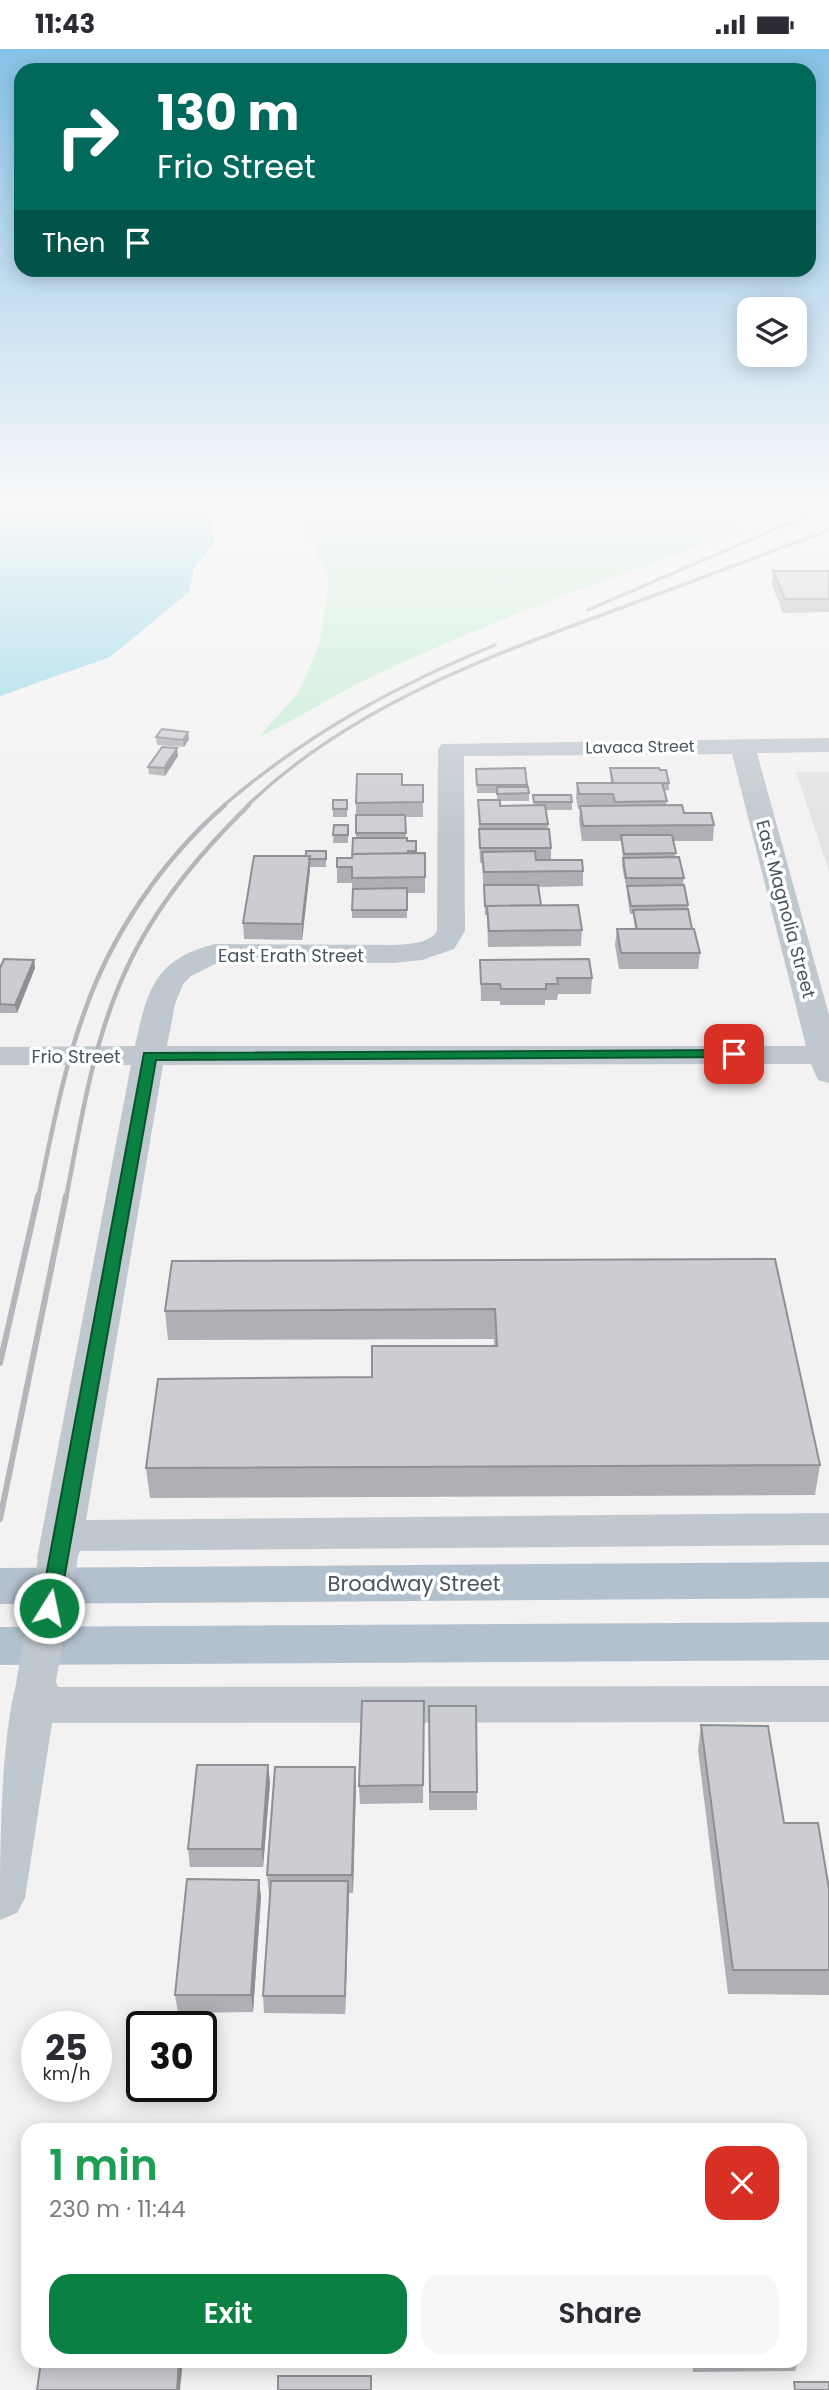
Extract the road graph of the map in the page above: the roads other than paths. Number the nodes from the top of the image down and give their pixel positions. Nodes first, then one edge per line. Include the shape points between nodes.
1 (743, 745) junction
2 (829, 745) edge
3 (451, 749) joint
4 (0, 1056) edge
5 (149, 1056) junction
6 (826, 1064) edge
7 (829, 1529) edge
8 (60, 1547) junction
9 (829, 1580) edge
10 (0, 1586) edge
11 (829, 1641) edge
12 (0, 1646) edge
13 (34, 1693) junction
14 (829, 1704) edge
15 (0, 1898) edge

1 - 2 street, Lavaca Street
1 - 3 street, Lavaca Street
1 - 6 street, East Magnolia Street
3 - 5 street, East Erath Street via 451,930 444,943 394,954 215,953 190,962 165,986
4 - 5 street, Frio Street
5 - 6 street, Frio Street
5 - 8 street, East Erath Street
7 - 8 street
8 - 13 street, East Erath Street, bridge
9 - 10 main road, Broadway Street
11 - 12 main road
13 - 14 street
13 - 15 street, East Erath Street

